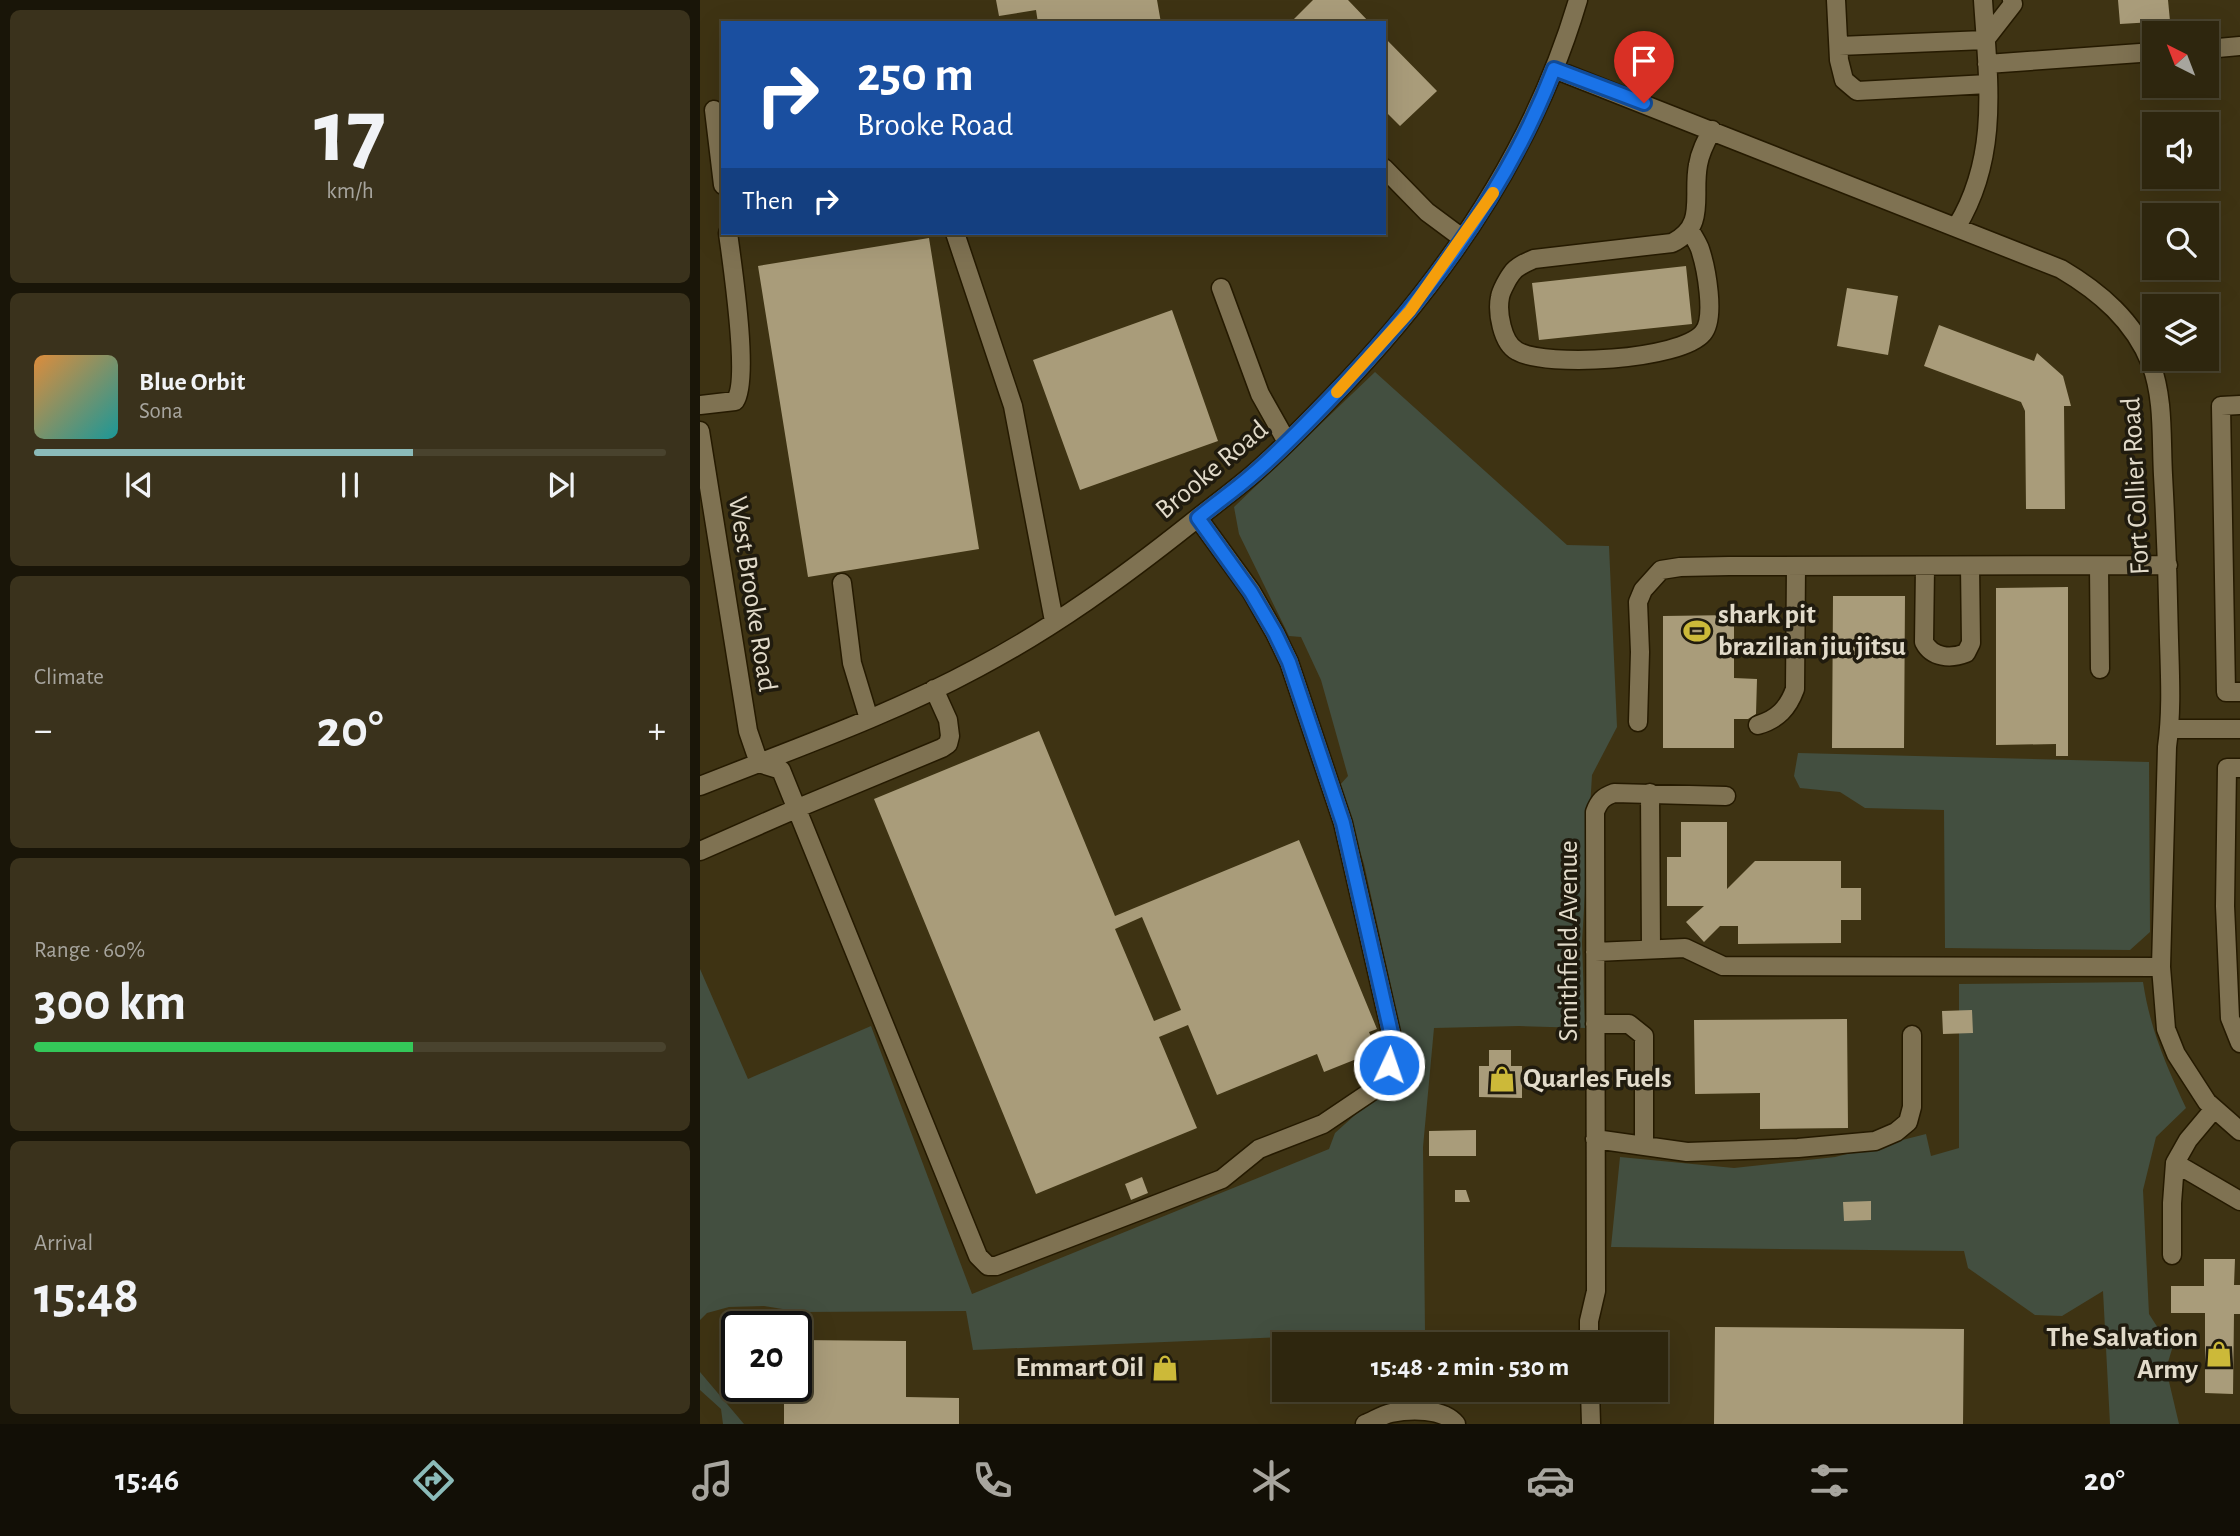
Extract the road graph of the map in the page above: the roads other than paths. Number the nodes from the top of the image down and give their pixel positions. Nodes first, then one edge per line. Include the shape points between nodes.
1 (1577, 0) edge
2 (1836, 0) edge
3 (1983, 0) edge
4 (2012, 0) edge
5 (1985, 40) junction
6 (1839, 46) junction
7 (2240, 46) edge
8 (2219, 47) edge
9 (2142, 53) edge
10 (1987, 64) junction
11 (1554, 69) junction
12 (1988, 84) junction
13 (712, 110) edge
14 (1712, 130) junction
15 (1386, 170) edge
16 (721, 171) edge
17 (1956, 226) junction
18 (1690, 230) junction
19 (728, 235) edge
20 (956, 235) edge
21 (1462, 239) junction
22 (1221, 288) dead end
23 (700, 405) edge
24 (2240, 405) edge
25 (700, 431) edge
26 (1287, 442) junction
27 (1198, 518) junction
28 (2168, 565) junction
29 (1970, 566) junction
30 (2099, 566) junction
31 (1796, 567) junction
32 (1925, 567) junction
33 (842, 583) dead end
34 (1054, 621) junction
35 (2100, 670) dead end
36 (934, 689) junction
37 (2240, 692) edge
38 (869, 719) junction
39 (1638, 722) dead end
40 (1758, 725) dead end
41 (2169, 729) junction
42 (2240, 729) edge
43 (759, 763) junction
44 (2240, 768) edge
45 (700, 786) edge
46 (1650, 793) junction
47 (1726, 796) dead end
48 (797, 807) junction
49 (700, 851) edge
50 (1651, 949) junction
51 (1595, 952) junction
52 (2161, 967) junction
53 (1595, 1024) junction
54 (1912, 1035) dead end
55 (2240, 1043) edge
56 (2214, 1108) junction
57 (2240, 1131) edge
58 (1595, 1139) junction
59 (1644, 1146) junction
60 (2175, 1163) junction
61 (2240, 1200) edge
62 (2172, 1255) dead end
63 (1589, 1332) edge
64 (1590, 1402) edge
65 (1365, 1424) edge
66 (1456, 1424) edge
67 (1591, 1424) edge

1 - 11 street, Brooke Road
2 - 6 street
3 - 5 street
4 - 5 street
5 - 6 street
5 - 10 street
6 - 12 street via 1844,80 1857,91
7 - 8 street
9 - 10 street
10 - 12 street
11 - 14 street, Fort Collier Road
11 - 21 street, Brooke Road via 1518,147
12 - 17 street via 1983,166
13 - 16 street
14 - 17 street, Fort Collier Road
14 - 18 street via 1697,167 1696,209
15 - 21 street via 1427,212
17 - 28 street, Fort Collier Road via 2061,269 2088,285 2109,302 2141,344 2158,387
18 - 18 street via 1700,249 1709,294 1709,319 1704,332 1690,344 1664,353 1562,359 1523,353 1507,341 1500,296 1512,273 1522,265 1534,259 1672,243
19 - 23 street via 742,368 740,394 735,401
20 - 34 street via 1013,406
21 - 26 street, Brooke Road via 1358,370
22 - 26 street via 1260,394
24 - 37 street via 2221,406 2226,692
25 - 43 street, West Brooke Road via 743,707
26 - 27 street, Brooke Road
27 - 34 street, Brooke Road via 1121,579
27 - 48 street via 1251,592 1289,662 1343,823 1392,1037 1389,1065 1382,1079 1358,1102 1323,1124 1259,1149 1222,1179 988,1266 978,1256
28 - 30 street
28 - 41 street, Fort Collier Road
29 - 30 street
29 - 32 street
29 - 32 street via 1970,643 1966,653 1957,657 1940,656 1924,642
30 - 35 street
31 - 32 street
31 - 39 street via 1661,570 1638,602
31 - 40 street via 1795,689 1783,712
33 - 38 street via 852,663
34 - 36 street, Brooke Road via 1025,642
36 - 38 street, Brooke Road
36 - 48 street via 948,720 948,744
38 - 43 street, Brooke Road
41 - 42 street
41 - 52 street, Fort Collier Road
43 - 45 street, Brooke Road
43 - 48 street via 781,770
44 - 55 street via 2227,768 2225,906 2230,1017
46 - 47 street
46 - 50 street
46 - 51 street, Smithfield Avenue via 1614,793 1598,803
48 - 49 street
50 - 51 street
50 - 52 street via 1685,948 1723,966
51 - 53 street, Smithfield Avenue
52 - 56 street, Fort Collier Road via 2166,1029 2176,1055
53 - 58 street, Smithfield Avenue
53 - 59 street via 1629,1024 1644,1036
54 - 59 street via 1908,1122 1875,1141 1687,1152
56 - 57 street, Fort Collier Road
56 - 60 street
58 - 59 street
58 - 63 street, Smithfield Avenue via 1596,1291
60 - 61 street
60 - 62 street
64 - 67 street
65 - 66 street via 1391,1413 1427,1411 1452,1418

